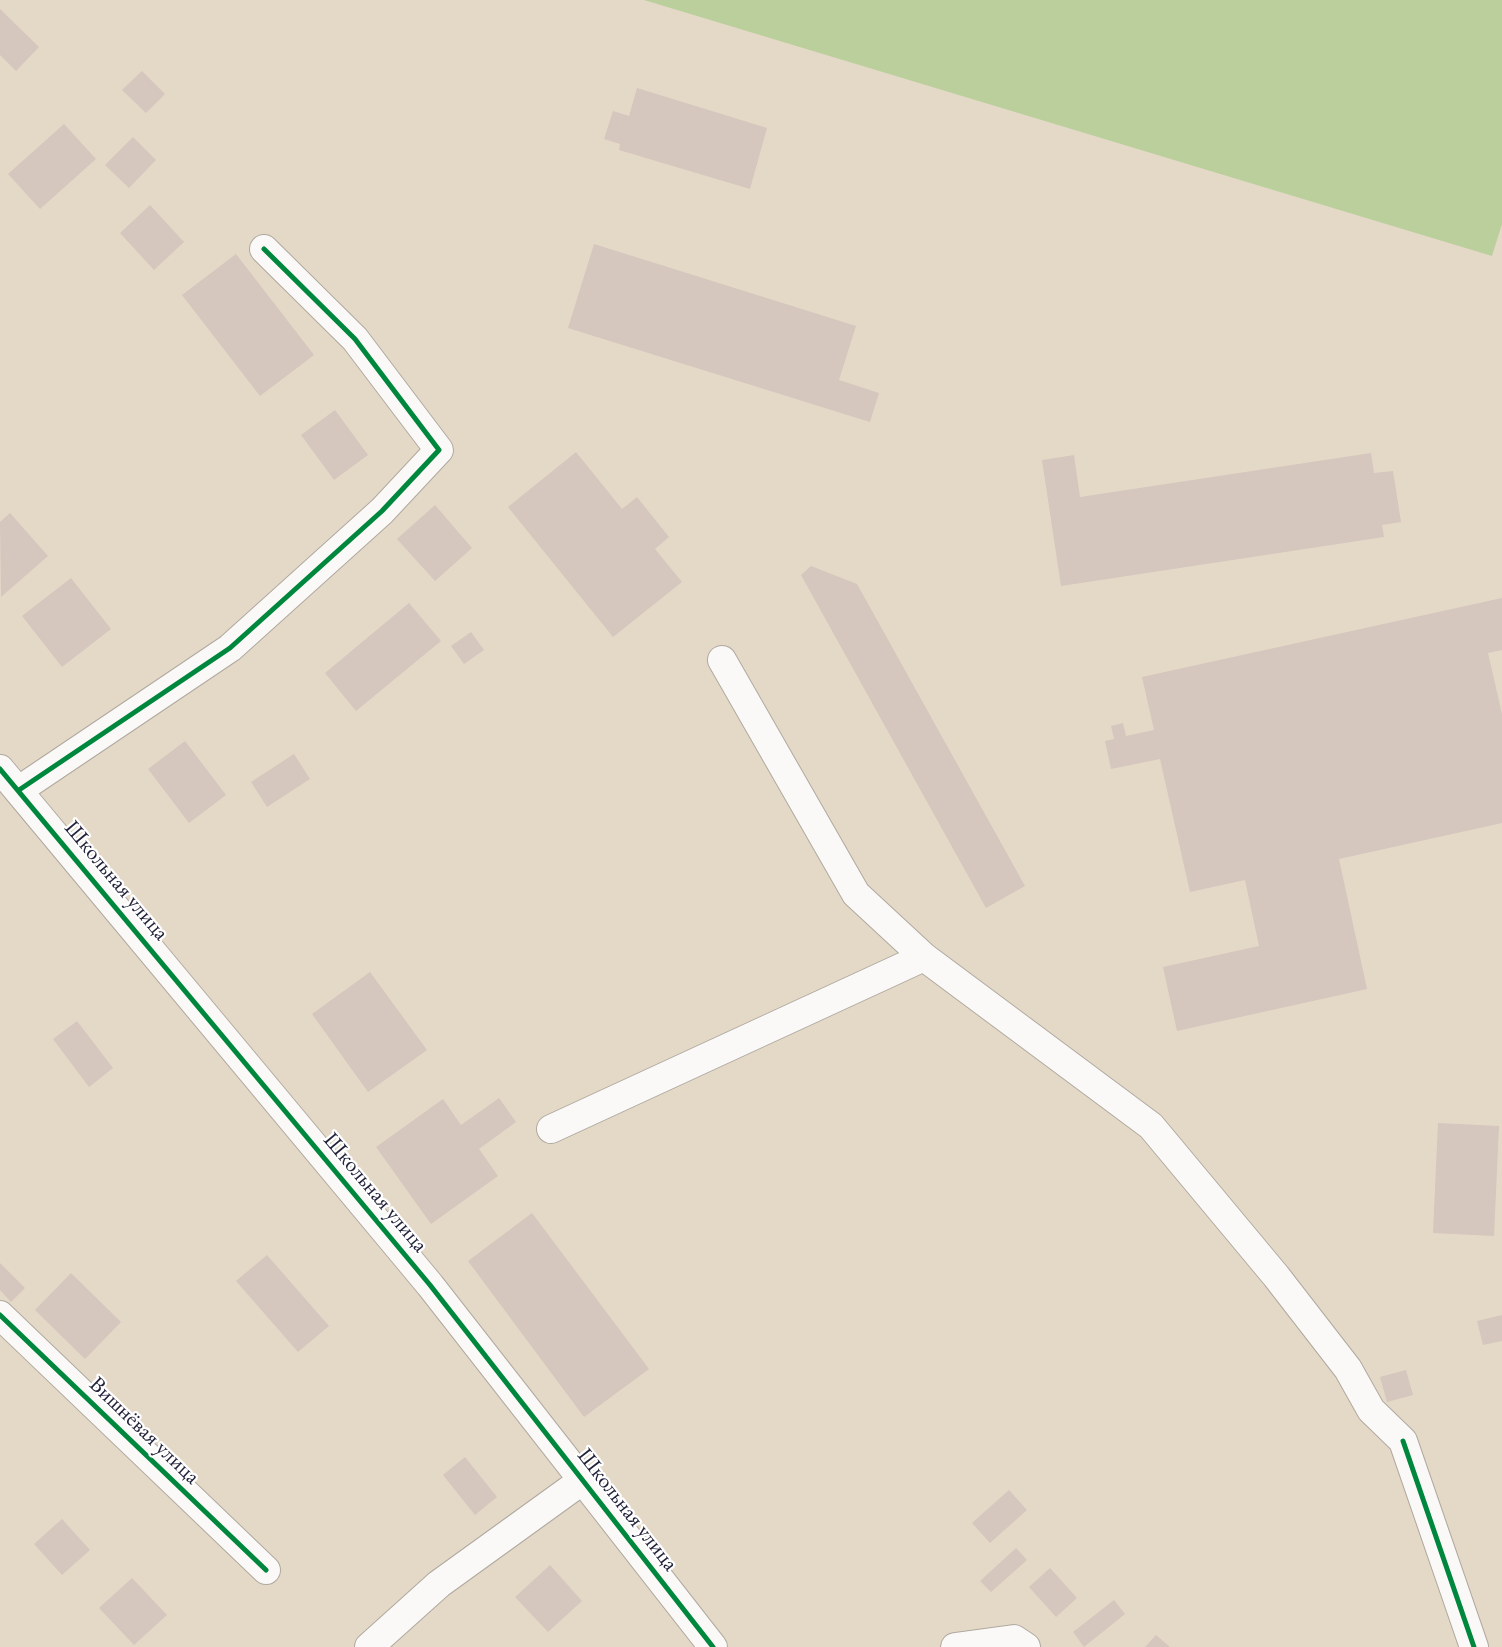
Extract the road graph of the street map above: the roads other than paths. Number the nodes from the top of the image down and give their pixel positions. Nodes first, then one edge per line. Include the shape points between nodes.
1 (264, 250) dead end
2 (722, 660) dead end
3 (0, 769) edge
4 (20, 790) junction
5 (924, 957) junction
6 (550, 1130) dead end
7 (0, 1315) edge
8 (583, 1480) junction
9 (266, 1570) dead end
10 (369, 1647) edge
11 (713, 1647) edge
12 (955, 1647) edge
13 (1026, 1647) edge
14 (1474, 1647) edge

1 - 4 street via 355,339 440,450 382,511 230,648
2 - 5 street via 856,894
3 - 4 street, Школьная улица
4 - 8 street, Школьная улица via 430,1285
5 - 6 street
5 - 14 street via 1151,1126 1276,1276 1348,1369 1371,1410 1403,1441
7 - 9 street, Вишнёвая улица
8 - 10 street via 439,1584
8 - 11 street, Школьная улица
12 - 13 street via 1014,1639

